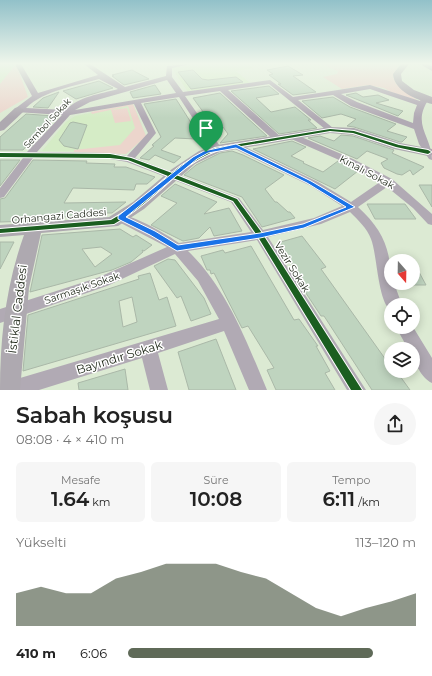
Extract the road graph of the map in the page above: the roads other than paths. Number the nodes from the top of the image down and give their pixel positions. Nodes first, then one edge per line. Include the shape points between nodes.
1 (28, 82) edge
2 (82, 82) edge
3 (112, 82) edge
4 (149, 82) edge
5 (173, 82) edge
6 (269, 82) edge
7 (270, 82) edge
8 (398, 82) edge
9 (409, 82) edge
10 (123, 89) junction
11 (222, 89) junction
12 (334, 92) junction
13 (181, 94) junction
14 (36, 96) junction
15 (292, 99) junction
16 (427, 100) edge
17 (137, 101) junction
18 (19, 110) junction
19 (70, 113) junction
20 (2, 125) edge
21 (418, 128) junction
22 (330, 130) junction
23 (292, 136) junction
24 (278, 139) junction
25 (236, 146) junction
26 (217, 149) junction
27 (31, 154) junction
28 (0, 155) edge
29 (430, 155) edge
30 (129, 159) junction
31 (173, 176) junction
32 (388, 181) junction
33 (0, 195) edge
34 (351, 207) junction
35 (121, 218) junction
36 (432, 221) edge
37 (34, 230) junction
38 (0, 231) edge
39 (260, 236) junction
40 (177, 248) junction
41 (392, 298) edge
42 (8, 313) edge
43 (229, 323) junction
44 (408, 334) edge
45 (148, 348) junction
46 (432, 374) edge
47 (7, 390) edge
48 (10, 390) edge
49 (159, 390) edge
50 (258, 390) edge
51 (357, 390) edge

1 - 14 street
2 - 14 street
3 - 10 street
4 - 10 street, Sembol Sokak
5 - 13 street
6 - 11 street
7 - 15 street
8 - 16 street
9 - 16 street
10 - 19 street, Sembol Sokak via 78,104
11 - 13 street
11 - 24 street
12 - 15 street
12 - 16 street via 370,87
12 - 21 street via 354,104
13 - 17 street
13 - 26 street
14 - 18 street
15 - 22 street
16 - 21 street via 417,117
17 - 19 street
17 - 30 street via 152,135
18 - 19 street
18 - 20 street
19 - 27 street, Sembol Sokak
21 - 29 street via 420,140
22 - 23 street, Orhangazi Caddesi
22 - 29 street, Orhangazi Caddesi via 354,132
23 - 24 street, Orhangazi Caddesi
23 - 32 street, Kınalı Sokak
24 - 25 street, Orhangazi Caddesi
25 - 26 street, Orhangazi Caddesi
25 - 34 street via 309,182
26 - 31 street, Orhangazi Caddesi via 200,154
27 - 28 street, Vezir Sokak
27 - 30 street, Vezir Sokak via 110,156
27 - 33 street, Sembol Sokak
30 - 31 street, Vezir Sokak
31 - 35 street, Orhangazi Caddesi
31 - 39 street, Vezir Sokak via 235,200
32 - 34 street, Sarmaşık Sokak
32 - 36 street, Kınalı Sokak via 416,203
34 - 39 street, Sarmaşık Sokak via 304,226
34 - 41 street via 372,227 378,238 385,278
35 - 37 street, Orhangazi Caddesi via 106,224
35 - 40 street
37 - 38 street, Orhangazi Caddesi
37 - 42 street, İstiklal Caddesi
39 - 40 street, Sarmaşık Sokak
39 - 51 street, Vezir Sokak
40 - 42 street, Sarmaşık Sokak via 102,282
40 - 43 street via 206,284
42 - 47 street, İstiklal Caddesi
43 - 45 street, Bayındır Sokak
43 - 50 street
44 - 46 street
45 - 48 street, Bayındır Sokak
45 - 49 street

